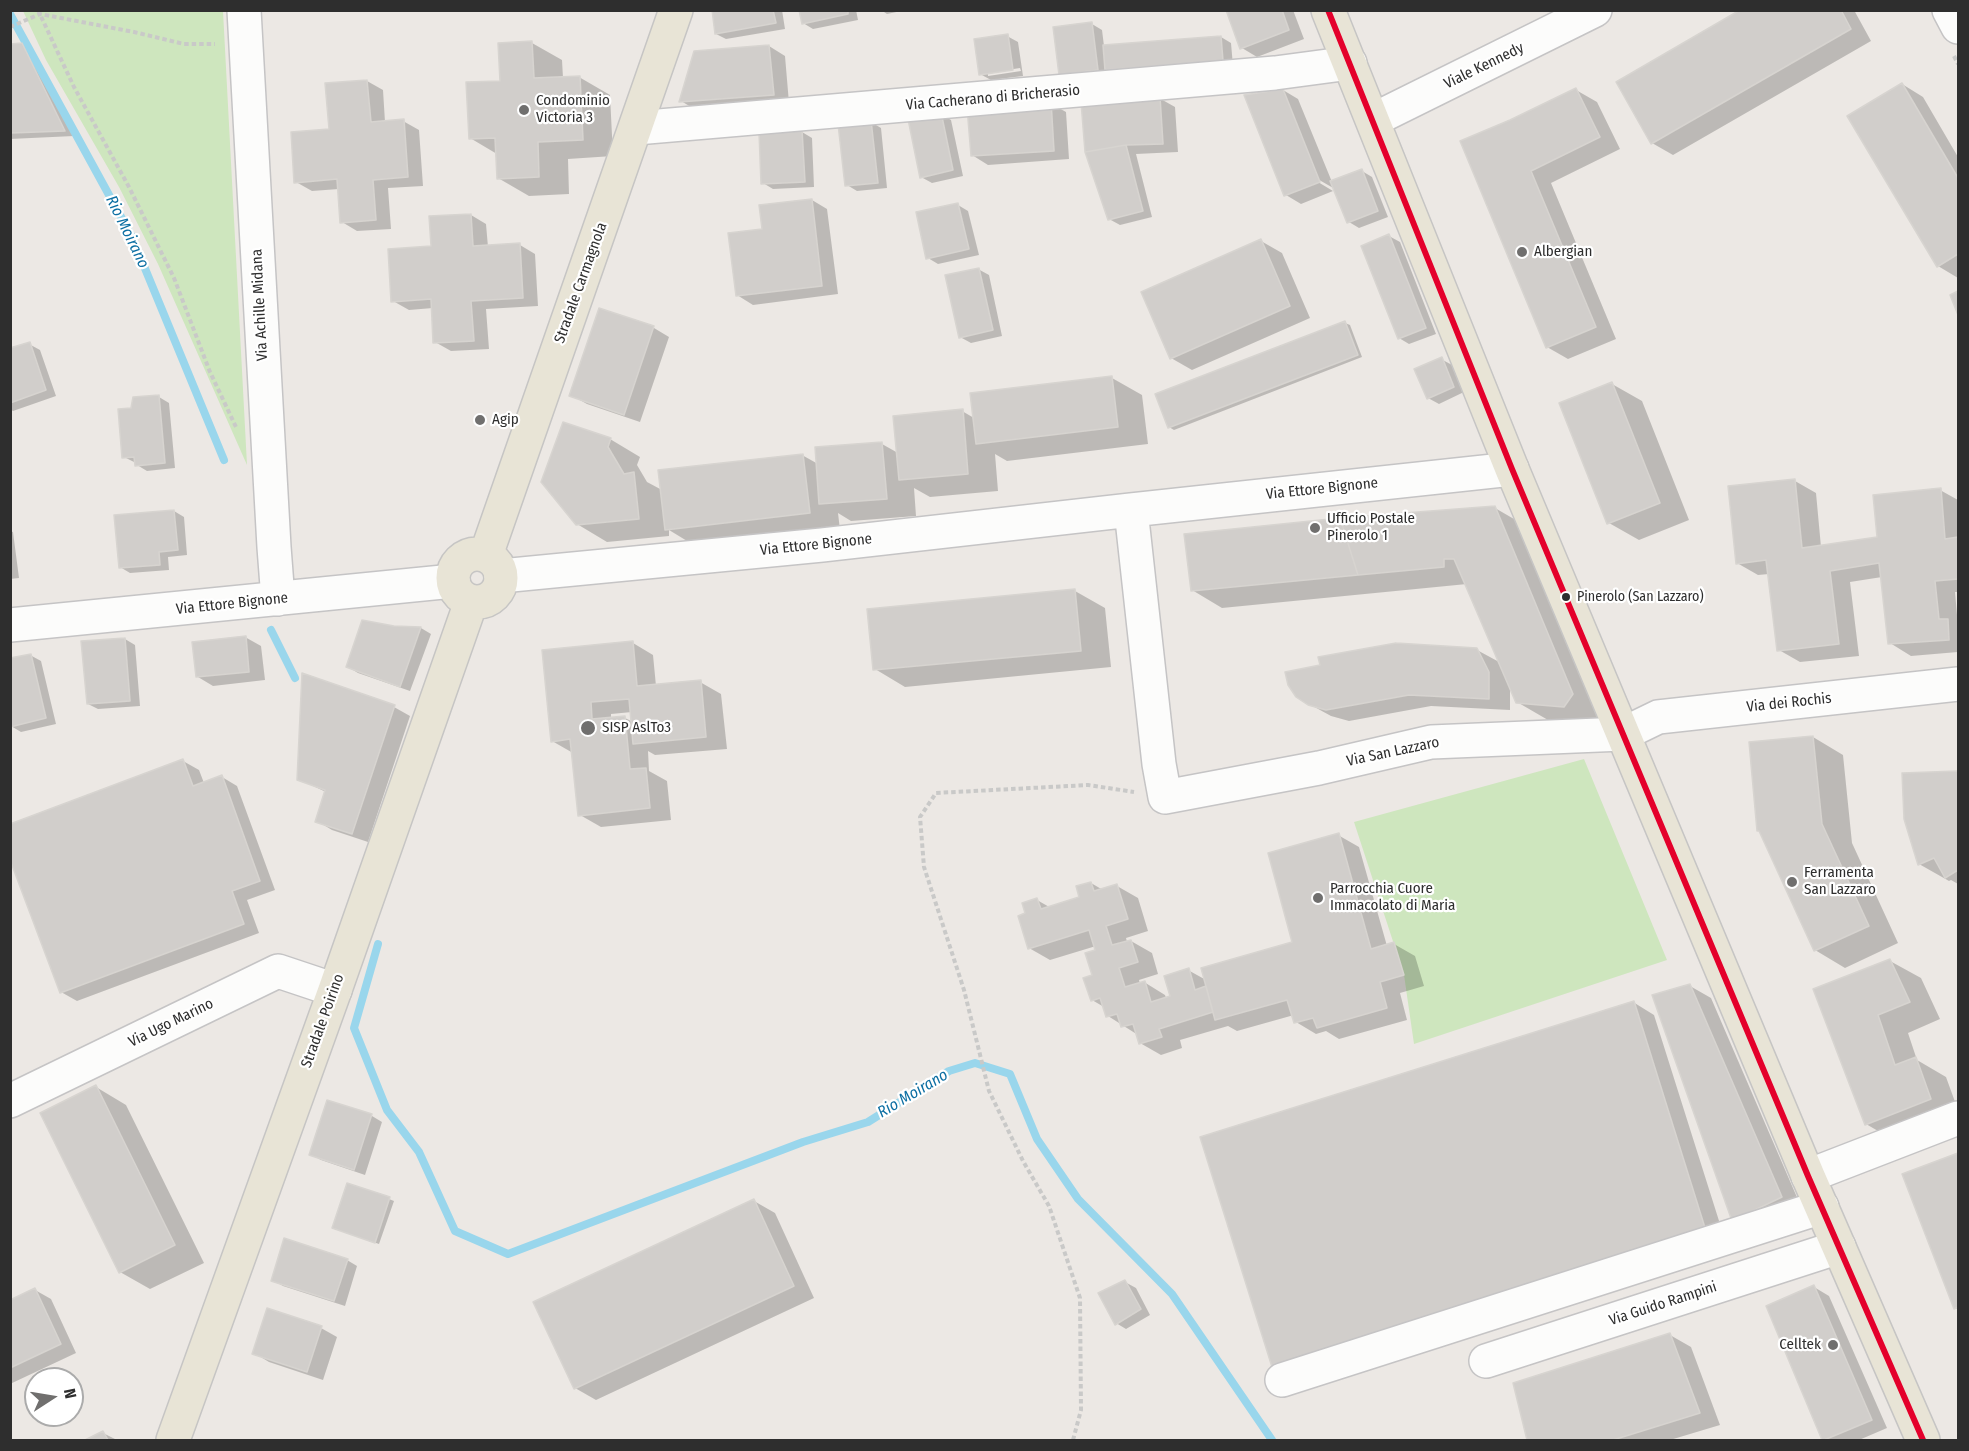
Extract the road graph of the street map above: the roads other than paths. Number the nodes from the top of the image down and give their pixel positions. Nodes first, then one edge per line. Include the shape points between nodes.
1 (244, 10) edge
2 (676, 10) edge
3 (1328, 10) edge
4 (1594, 10) edge
5 (1949, 10) edge
6 (1959, 27) edge
7 (1350, 63) junction
8 (1373, 120) junction
9 (636, 128) junction
10 (1512, 469) junction
11 (1131, 510) junction
12 (493, 566) junction
13 (462, 591) junction
14 (278, 599) junction
15 (10, 625) edge
16 (1959, 684) edge
17 (1623, 734) junction
18 (335, 990) junction
19 (10, 1101) edge
20 (1959, 1118) edge
21 (1808, 1176) junction
22 (1822, 1207) junction
23 (1839, 1247) junction
24 (1486, 1361) dead end
25 (1282, 1380) dead end
26 (173, 1440) edge
27 (1923, 1440) edge

1 - 14 street, Via Achille Midana
2 - 9 main road, Stradale Carmagnola
3 - 7 main road
4 - 8 street, Viale Kennedy
5 - 6 street
7 - 8 main road
7 - 9 street, Via Cacherano di Bricherasio via 1275,73
8 - 10 main road
9 - 12 main road, Stradale Carmagnola
10 - 11 street, Via Ettore Bignone
10 - 17 main road
11 - 12 street, Via Ettore Bignone via 822,545
11 - 17 street, Via San Lazzaro via 1165,797 1431,742
12 - 13 main road, Stradale Poirino via 470,555 462,559 457,565
13 - 14 street, Via Ettore Bignone
13 - 18 main road, Stradale Poirino
14 - 15 street, Via Ettore Bignone
16 - 17 street, Via dei Rochis via 1658,717
17 - 21 main road
18 - 19 street, Via Ugo Marino via 278,971
18 - 26 main road, Stradale Poirino
20 - 21 street
21 - 22 main road
22 - 23 main road
22 - 25 street
23 - 24 street, Via Guido Rampini
23 - 27 main road

